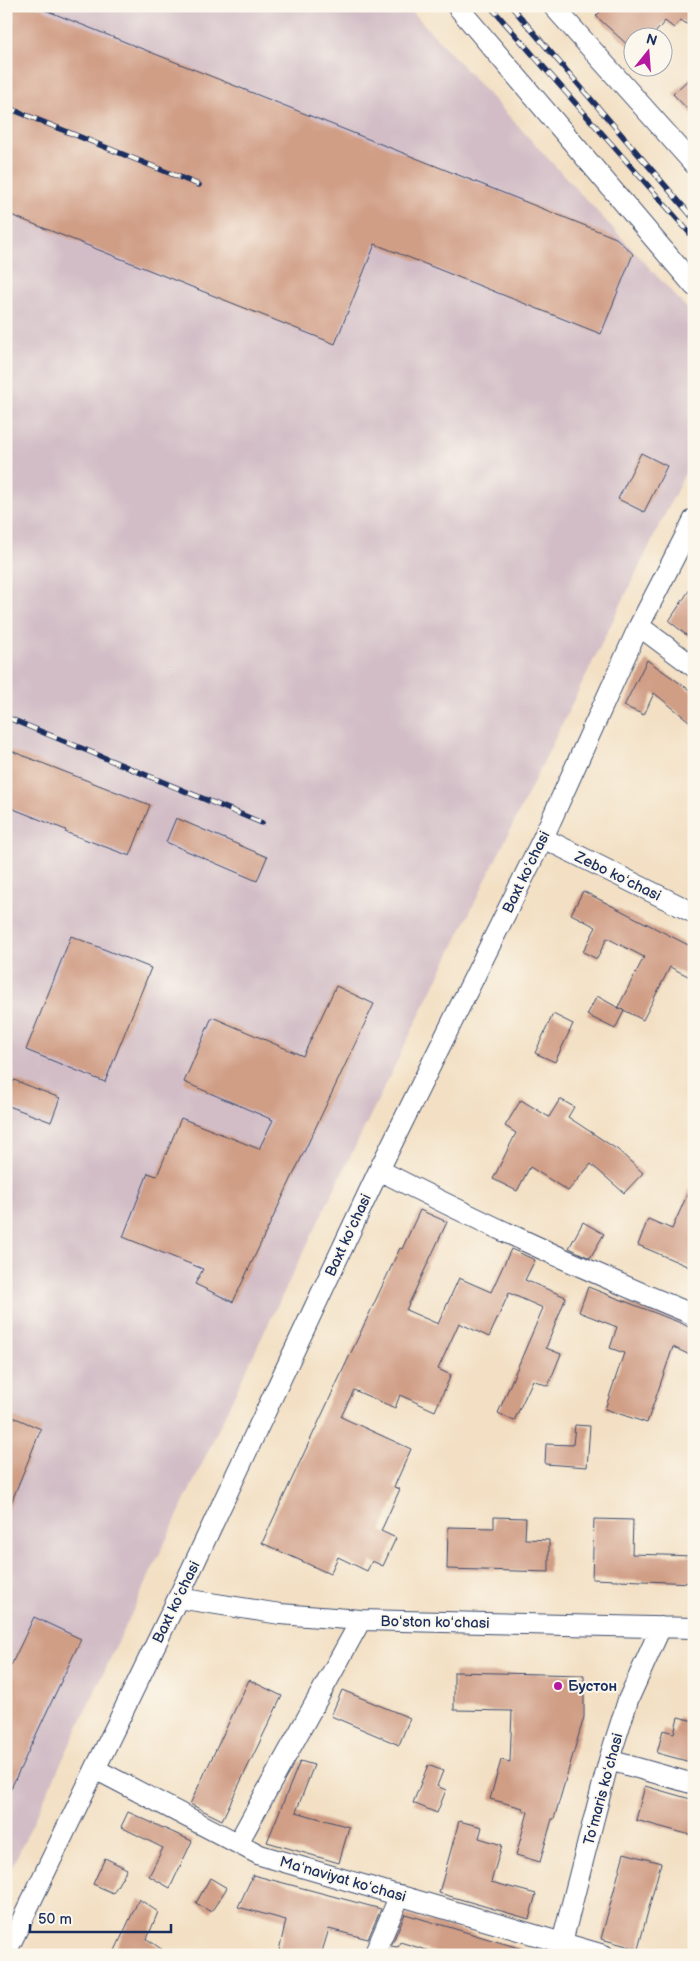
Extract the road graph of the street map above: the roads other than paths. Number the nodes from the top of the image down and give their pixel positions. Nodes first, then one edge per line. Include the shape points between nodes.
1 (458, 6) edge
2 (553, 6) edge
3 (694, 164) edge
4 (694, 286) edge
5 (694, 519) edge
6 (639, 626) junction
7 (694, 667) edge
8 (543, 838) junction
9 (694, 913) edge
10 (379, 1170) junction
11 (694, 1315) edge
12 (178, 1598) junction
13 (361, 1620) junction
14 (661, 1627) junction
15 (694, 1628) edge
16 (609, 1760) junction
17 (95, 1768) junction
18 (694, 1784) edge
19 (238, 1843) junction
20 (400, 1895) junction
21 (561, 1948) edge
22 (6, 1953) edge
23 (374, 1955) edge
24 (604, 1955) edge

1 - 4 street
2 - 3 street
5 - 6 street, Baxt koʻchasi
6 - 7 street
6 - 8 street, Baxt koʻchasi
8 - 9 street, Zebo koʻchasi
8 - 10 street, Baxt koʻchasi
10 - 11 street via 467,1215
10 - 12 street, Baxt koʻchasi
12 - 13 street, Boʻston koʻchasi via 280,1614
12 - 17 street, Baxt koʻchasi
13 - 14 street, Boʻston koʻchasi
13 - 19 street
14 - 15 street, Boʻston koʻchasi
14 - 16 street, Toʻmaris koʻchasi via 628,1700
16 - 18 street
16 - 21 street, Toʻmaris koʻchasi
17 - 19 street, Maʻnaviyat koʻchasi
17 - 22 street, Baxt koʻchasi
19 - 20 street, Maʻnaviyat koʻchasi via 260,1855
20 - 21 street, Maʻnaviyat koʻchasi
20 - 23 street
21 - 24 street, Maʻnaviyat koʻchasi

